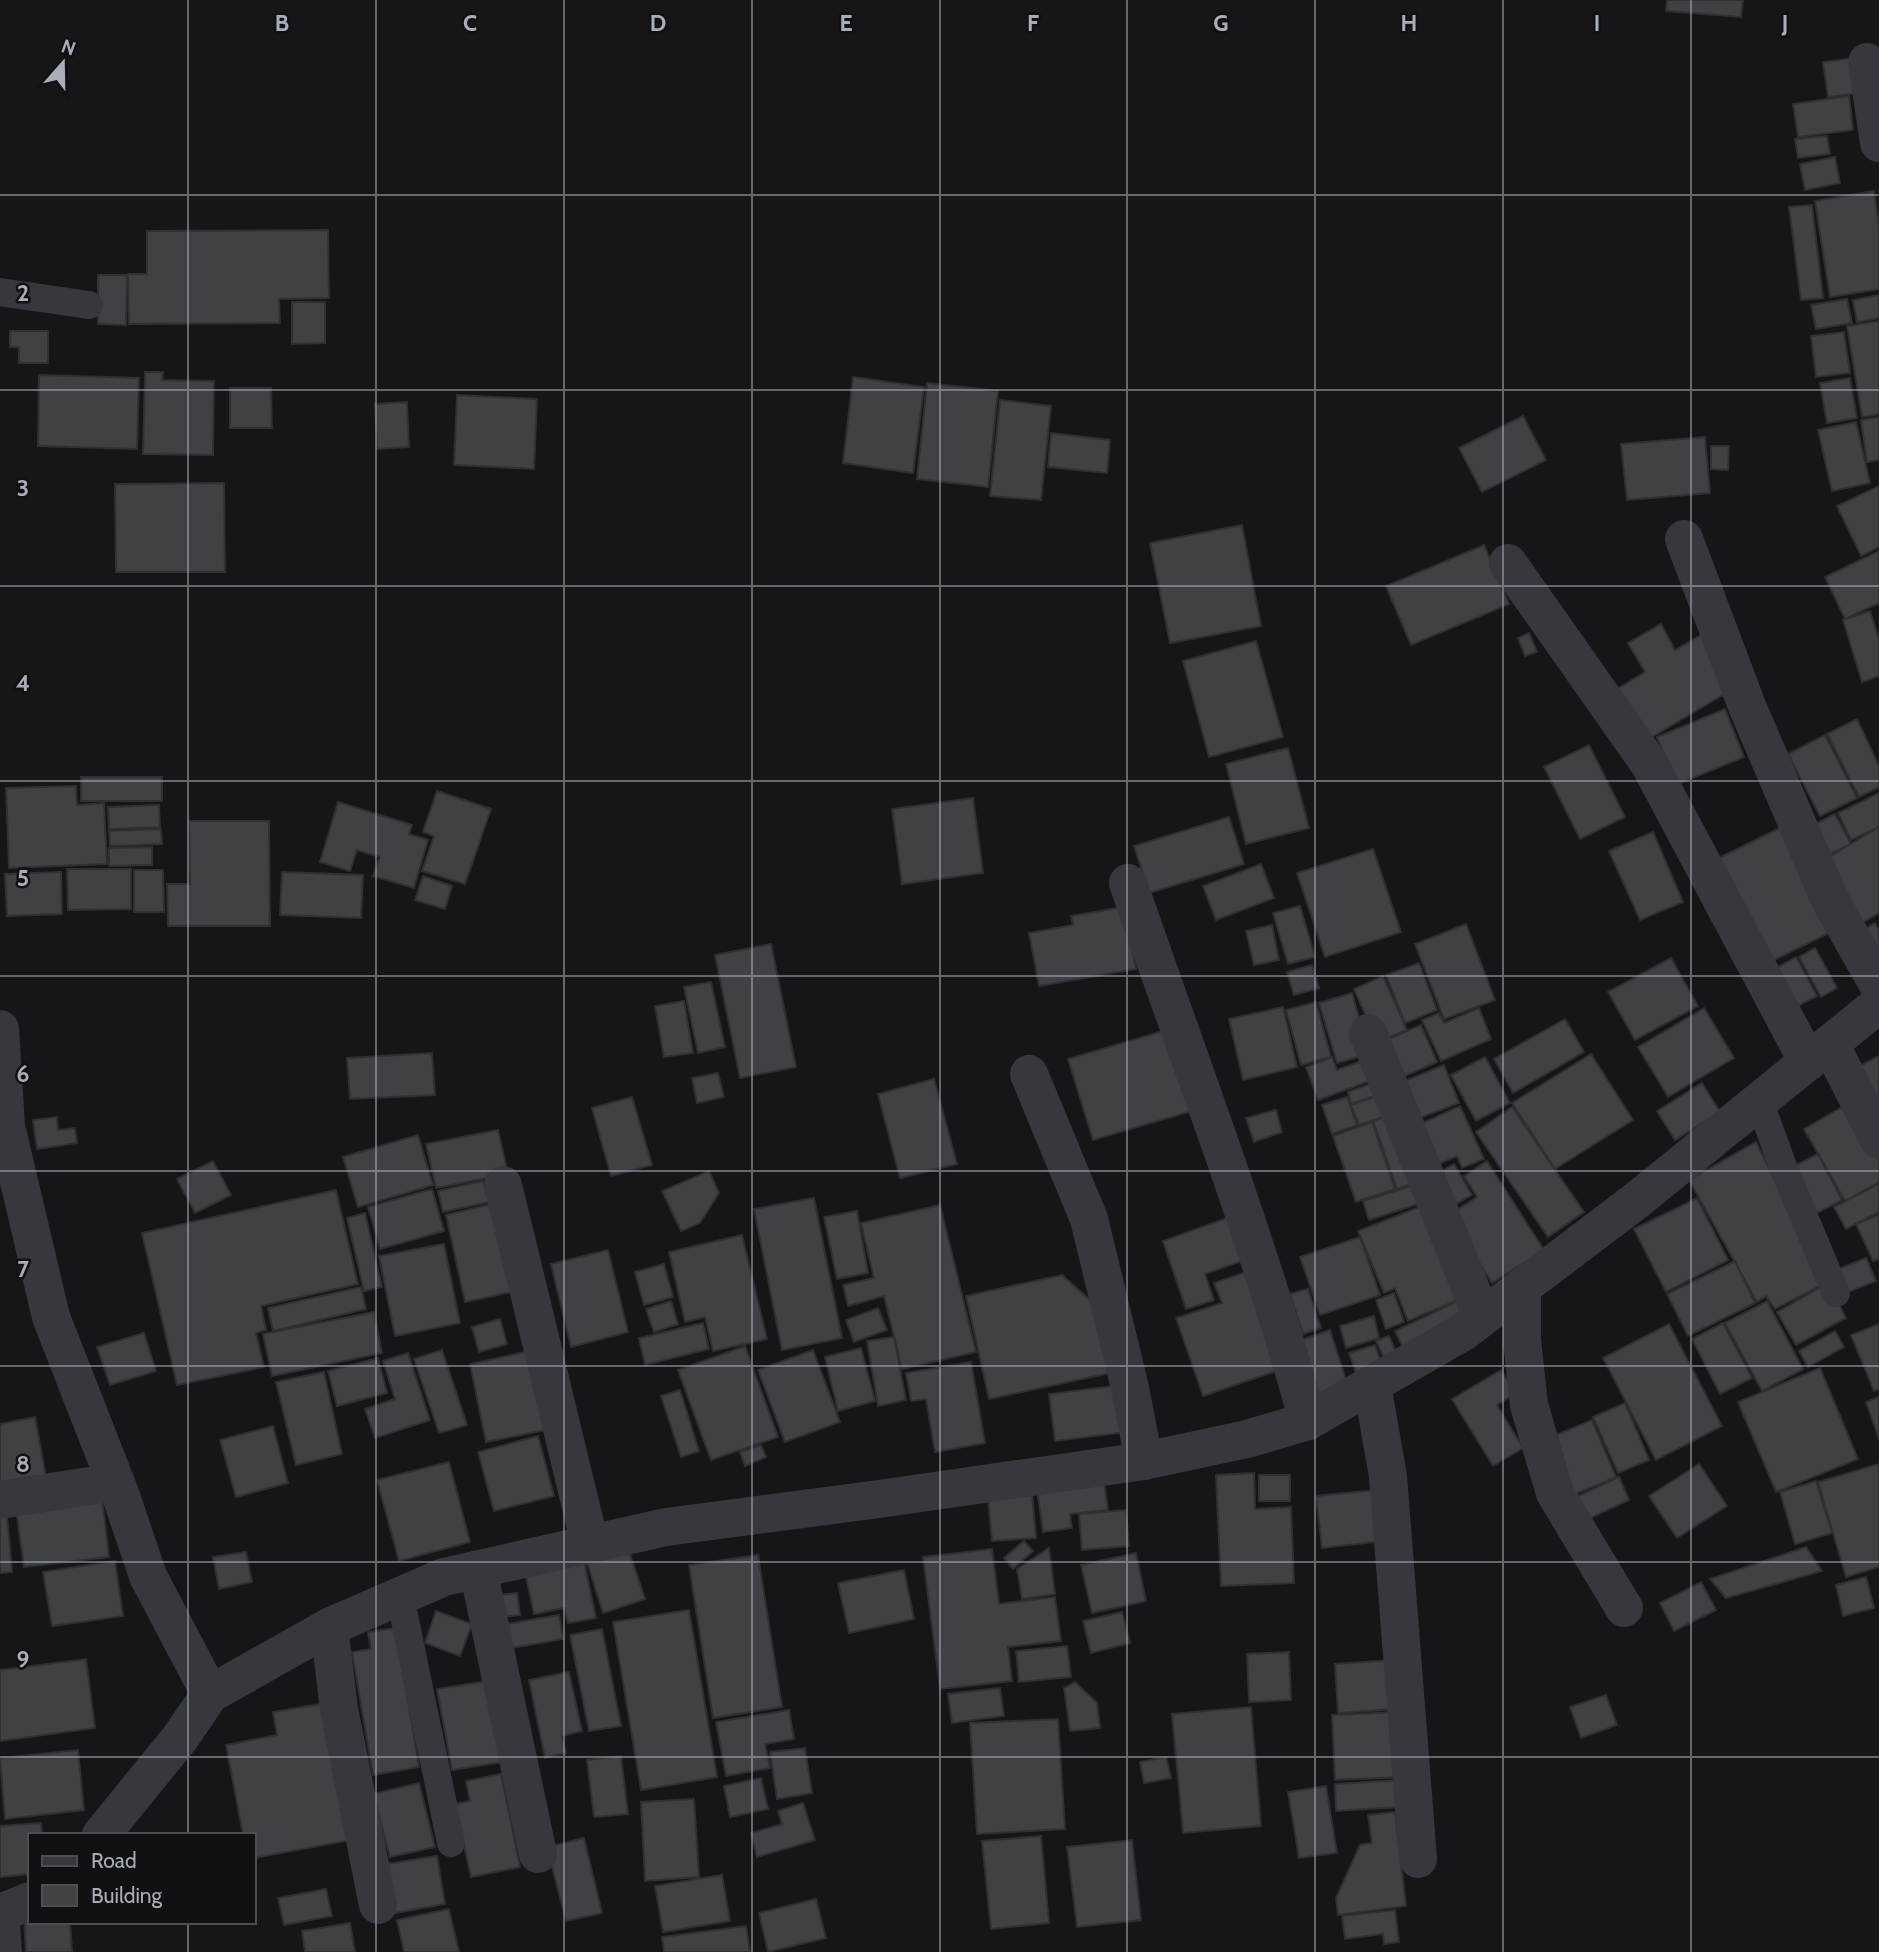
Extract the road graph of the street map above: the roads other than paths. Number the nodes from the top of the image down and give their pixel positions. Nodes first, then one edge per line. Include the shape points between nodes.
1 (1867, 62) dead end
2 (1879, 143) edge
3 (0, 292) edge
4 (89, 305) dead end
5 (1684, 539) dead end
6 (1508, 564) dead end
7 (1128, 883) dead end
8 (1879, 986) edge
9 (1879, 1004) edge
10 (0, 1028) edge
11 (1368, 1033) dead end
12 (0, 1038) edge
13 (1819, 1053) junction
14 (1028, 1074) dead end
15 (1759, 1101) junction
16 (1879, 1140) edge
17 (503, 1185) dead end
18 (1522, 1287) junction
19 (1836, 1293) dead end
20 (1482, 1317) junction
21 (1372, 1385) junction
22 (1308, 1421) junction
23 (1144, 1461) junction
24 (115, 1482) junction
25 (0, 1500) edge
26 (590, 1544) junction
27 (478, 1569) junction
28 (400, 1596) junction
29 (1624, 1608) dead end
30 (329, 1628) junction
31 (210, 1694) junction
32 (104, 1833) edge
33 (451, 1843) dead end
34 (538, 1854) dead end
35 (1418, 1859) dead end
36 (378, 1905) dead end
37 (11, 1908) edge
38 (8, 1952) edge

1 - 2 street
3 - 4 lane
5 - 8 street via 1747,706 1830,900
6 - 13 street via 1650,765
7 - 22 street via 1248,1227
9 - 13 street
10 - 12 street
11 - 20 street
12 - 24 street via 6,1126 51,1317
13 - 15 street
13 - 16 street
14 - 23 street via 1089,1219
15 - 18 street
15 - 19 lane
17 - 26 street
18 - 20 street
18 - 29 street via 1529,1405 1555,1493
20 - 21 street
21 - 22 street
21 - 35 street via 1388,1476
22 - 23 street
23 - 26 street via 666,1527
24 - 25 street
24 - 31 street via 148,1576
26 - 27 street
27 - 28 street via 444,1577
27 - 34 street
28 - 30 street
28 - 33 lane
30 - 31 street
30 - 36 street via 339,1709
31 - 32 street
37 - 38 lane

